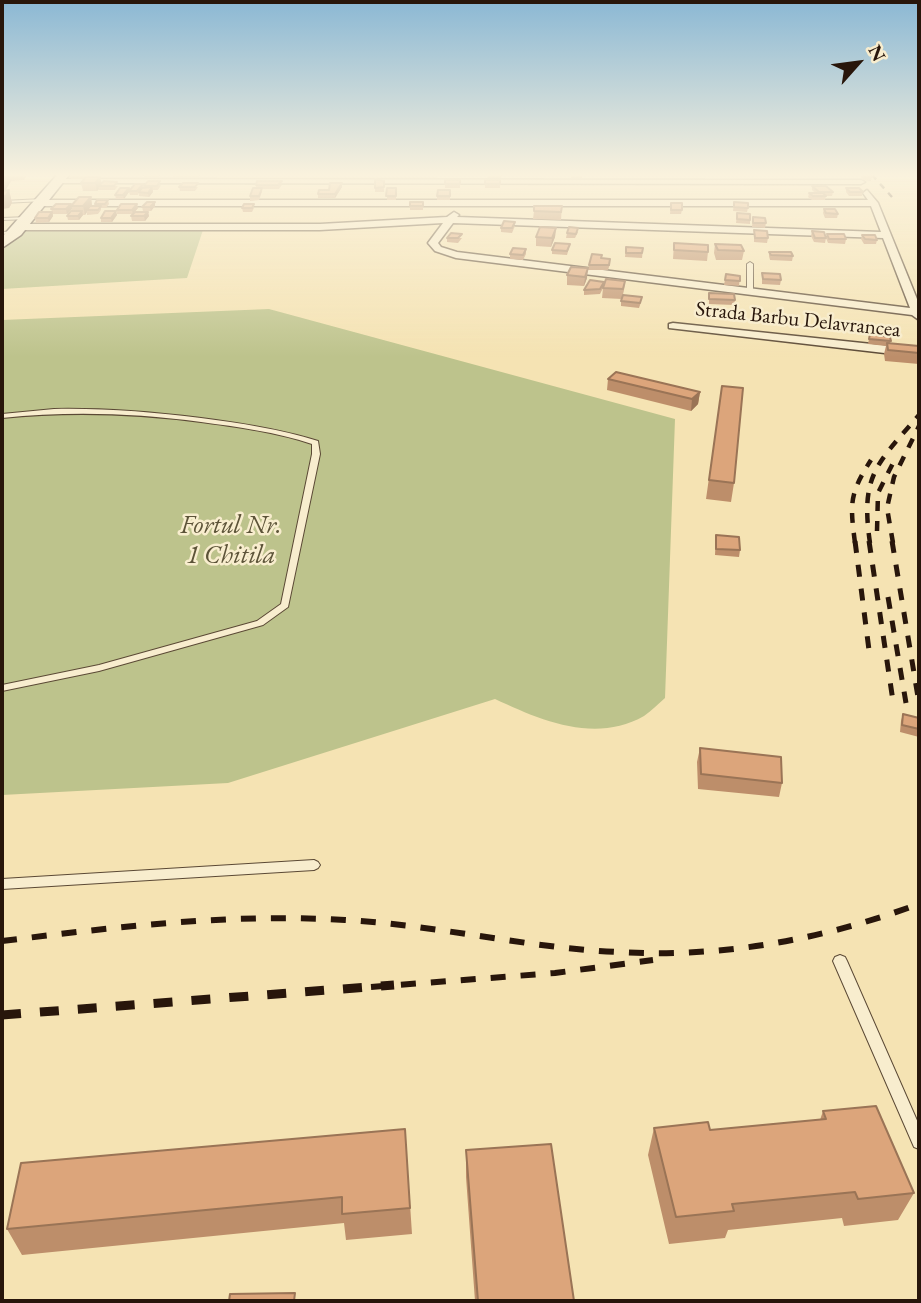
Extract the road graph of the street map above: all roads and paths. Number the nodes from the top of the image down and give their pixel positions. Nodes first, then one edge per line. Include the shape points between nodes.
1 (439, 236) edge
2 (886, 236) edge
3 (436, 239) joint
4 (750, 264) dead end
5 (750, 291) junction
6 (918, 315) edge
7 (673, 326) dead end
8 (919, 353) edge
9 (2, 416) edge
10 (2, 688) edge
11 (314, 865) dead end
12 (2, 884) edge
13 (840, 961) dead end
14 (919, 1142) edge

1 - 3 street
2 - 6 street
3 - 5 street via 435,247 464,257
4 - 5 lane
5 - 6 street
7 - 8 street, Strada Barbu Delavrancea
9 - 10 lane via 81,409 170,416 302,438 315,443 316,454 285,605 275,614 260,624 113,664
11 - 12 lane
13 - 14 lane

